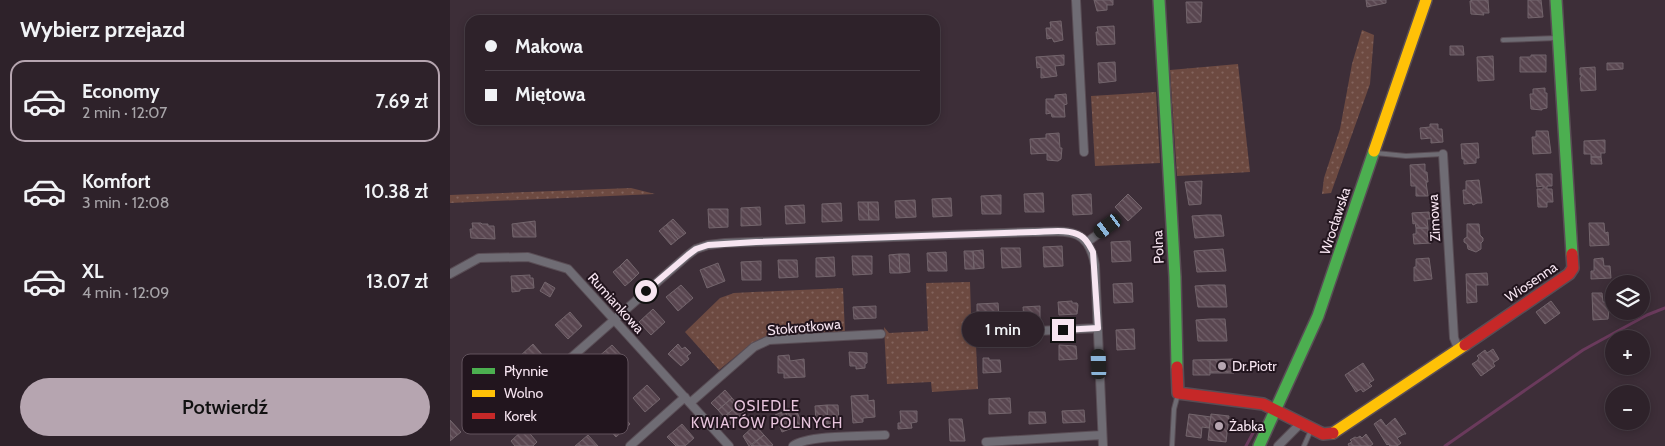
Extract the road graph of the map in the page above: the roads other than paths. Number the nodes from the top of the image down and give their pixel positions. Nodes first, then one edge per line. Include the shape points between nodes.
1 (1076, 0) edge
2 (1158, 0) edge
3 (1426, 0) edge
4 (1556, 0) edge
5 (1558, 38) junction
6 (1503, 40) dead end
7 (1084, 152) dead end
8 (1374, 152) junction
9 (1443, 154) joint
10 (1108, 226) dead end
11 (1087, 242) junction
12 (450, 274) edge
13 (614, 319) junction
14 (1098, 328) junction
15 (881, 334) dead end
16 (976, 334) dead end
17 (1458, 348) junction
18 (575, 354) edge
19 (1178, 393) junction
20 (688, 400) junction
21 (1276, 410) junction
22 (1306, 426) junction
23 (885, 434) dead end
24 (1102, 435) junction
25 (986, 442) dead end
26 (630, 446) edge
27 (728, 446) edge
28 (793, 446) edge
29 (1103, 446) edge
30 (1172, 446) edge
31 (1259, 446) edge
32 (1278, 446) edge
33 (1304, 446) edge

1 - 7 street
2 - 19 street, Polna via 1175,277
3 - 8 street, Wrocławska
4 - 5 street, Wiosenna
5 - 6 lane
5 - 17 street, Wiosenna via 1573,268 1570,274
8 - 9 lane, Zimowa via 1406,156
8 - 21 street, Wrocławska via 1318,316
9 - 17 street, Zimowa via 1454,338
10 - 11 street
11 - 13 street via 1071,232 1033,232 708,245 688,255
11 - 14 street via 1095,265
12 - 13 street, Rumiankowa via 480,258 528,257 568,269
13 - 18 street
13 - 20 street, Rumiankowa
14 - 16 street
14 - 24 street
15 - 20 street, Stokrotkowa via 769,340 754,347
17 - 22 street, Wiosenna via 1335,433 1323,434
19 - 21 street via 1263,404
19 - 30 lane
20 - 26 street, Stokrotkowa
20 - 27 street, Rumiankowa
21 - 22 street, Wiosenna
21 - 31 street, Wrocławska
22 - 32 street
22 - 33 lane
23 - 28 street via 813,439
24 - 25 street
24 - 29 street

